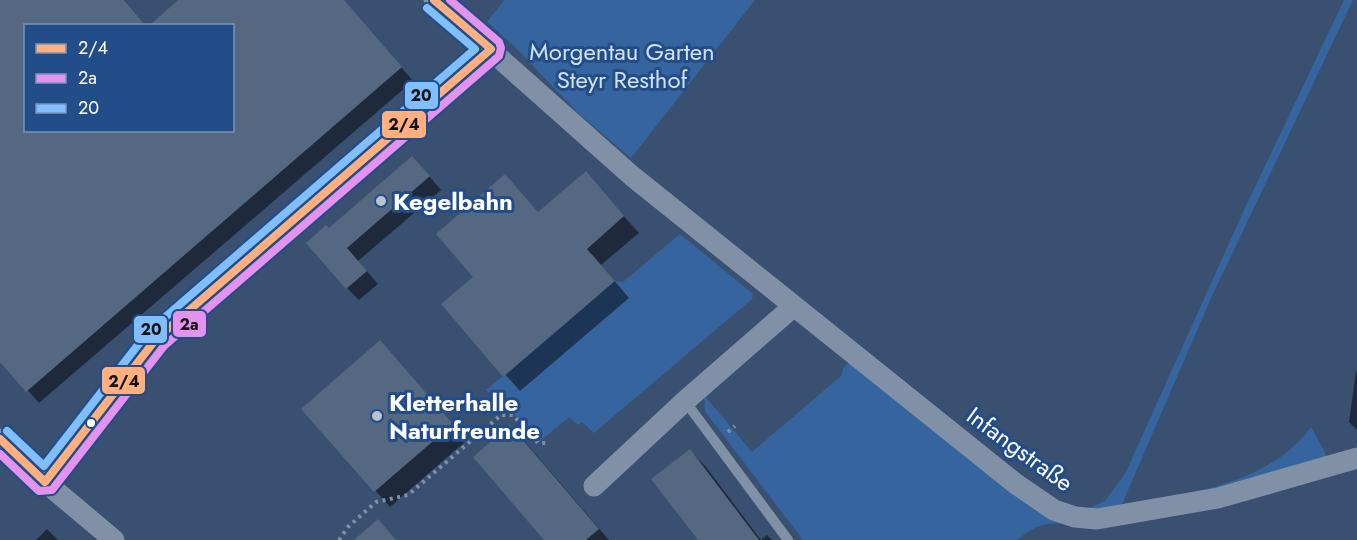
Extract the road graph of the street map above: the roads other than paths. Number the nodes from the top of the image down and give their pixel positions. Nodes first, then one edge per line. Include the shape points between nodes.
1 (434, 0) edge
2 (491, 49) junction
3 (794, 306) junction
4 (685, 401) junction
5 (0, 439) edge
6 (1357, 458) edge
7 (45, 482) junction
8 (594, 486) dead end
9 (114, 540) edge
10 (788, 540) edge

1 - 2 street, Infangstraße
2 - 3 street, Infangstraße via 595,145
2 - 7 street via 156,339
3 - 4 street
3 - 6 street, Infangstraße via 1016,484 1054,510 1075,517 1097,519 1218,498
4 - 8 street
4 - 10 lane
5 - 7 street
7 - 9 street

